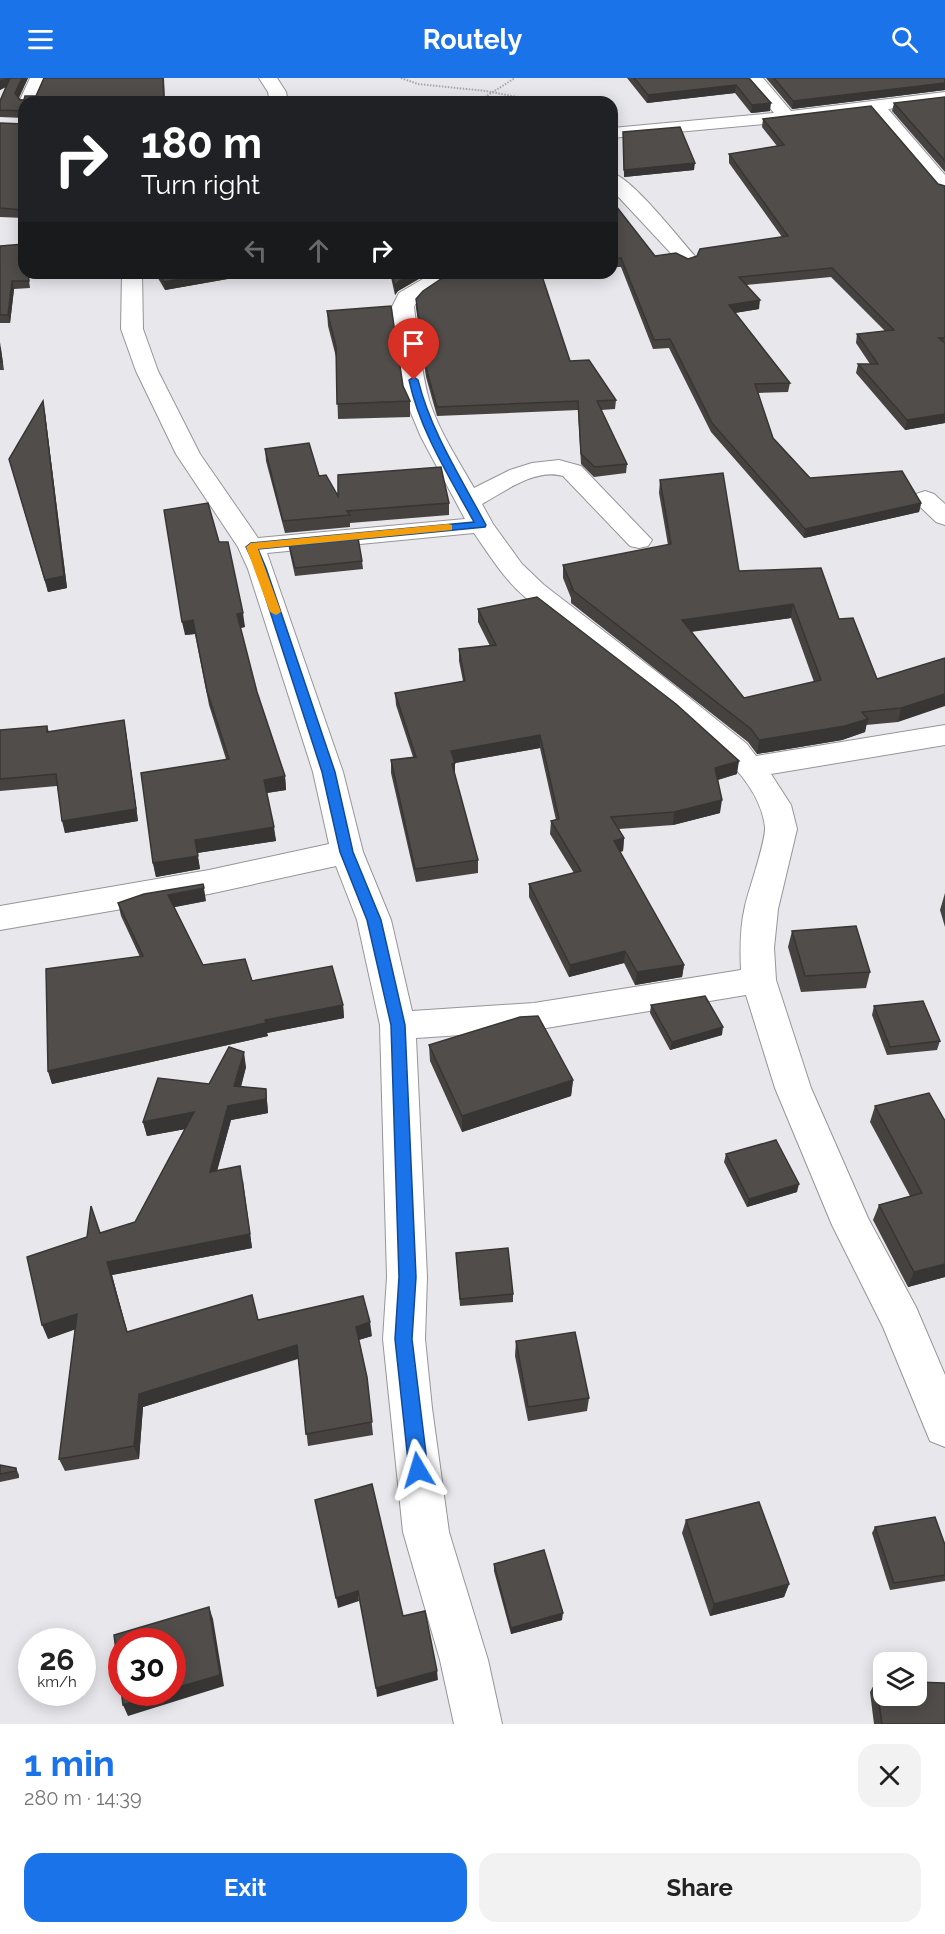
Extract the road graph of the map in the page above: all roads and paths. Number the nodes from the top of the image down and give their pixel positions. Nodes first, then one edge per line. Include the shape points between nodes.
1 (39, 78) edge
2 (268, 78) edge
3 (401, 78) edge
4 (515, 78) edge
5 (754, 78) edge
6 (493, 93) junction
7 (31, 96) edge
8 (278, 96) edge
9 (488, 96) edge
10 (510, 96) edge
11 (945, 97) edge
12 (876, 106) junction
13 (786, 117) junction
14 (618, 132) edge
15 (618, 185) edge
16 (945, 187) edge
17 (687, 259) edge
18 (132, 279) edge
19 (439, 279) edge
20 (925, 499) dead end
21 (475, 513) junction
22 (945, 517) edge
23 (639, 540) dead end
24 (251, 547) junction
25 (945, 735) edge
26 (749, 767) junction
27 (347, 852) junction
28 (0, 918) edge
29 (759, 980) junction
30 (398, 1025) junction
31 (945, 1426) edge
32 (478, 1724) edge

1 - 7 street
2 - 8 street
3 - 6 path via 418,84
4 - 6 path
5 - 13 street
6 - 9 path
6 - 10 path
11 - 12 street
12 - 13 street
12 - 16 street
13 - 14 street
15 - 17 street
18 - 24 street via 132,329 147,370 188,454
19 - 21 street via 407,298 403,307 409,358 418,401
20 - 22 street
21 - 23 street via 534,470 564,468 572,471
21 - 24 street
21 - 26 street via 513,570 534,591 676,700
24 - 27 street via 328,772
25 - 26 street
26 - 29 street via 764,785 781,829 762,909 757,948
27 - 28 street via 187,886
27 - 30 street via 374,920
29 - 30 street via 498,1022
29 - 31 street via 793,1088 852,1225 901,1320
30 - 32 street via 408,1277 404,1339 411,1408 426,1532 464,1660

